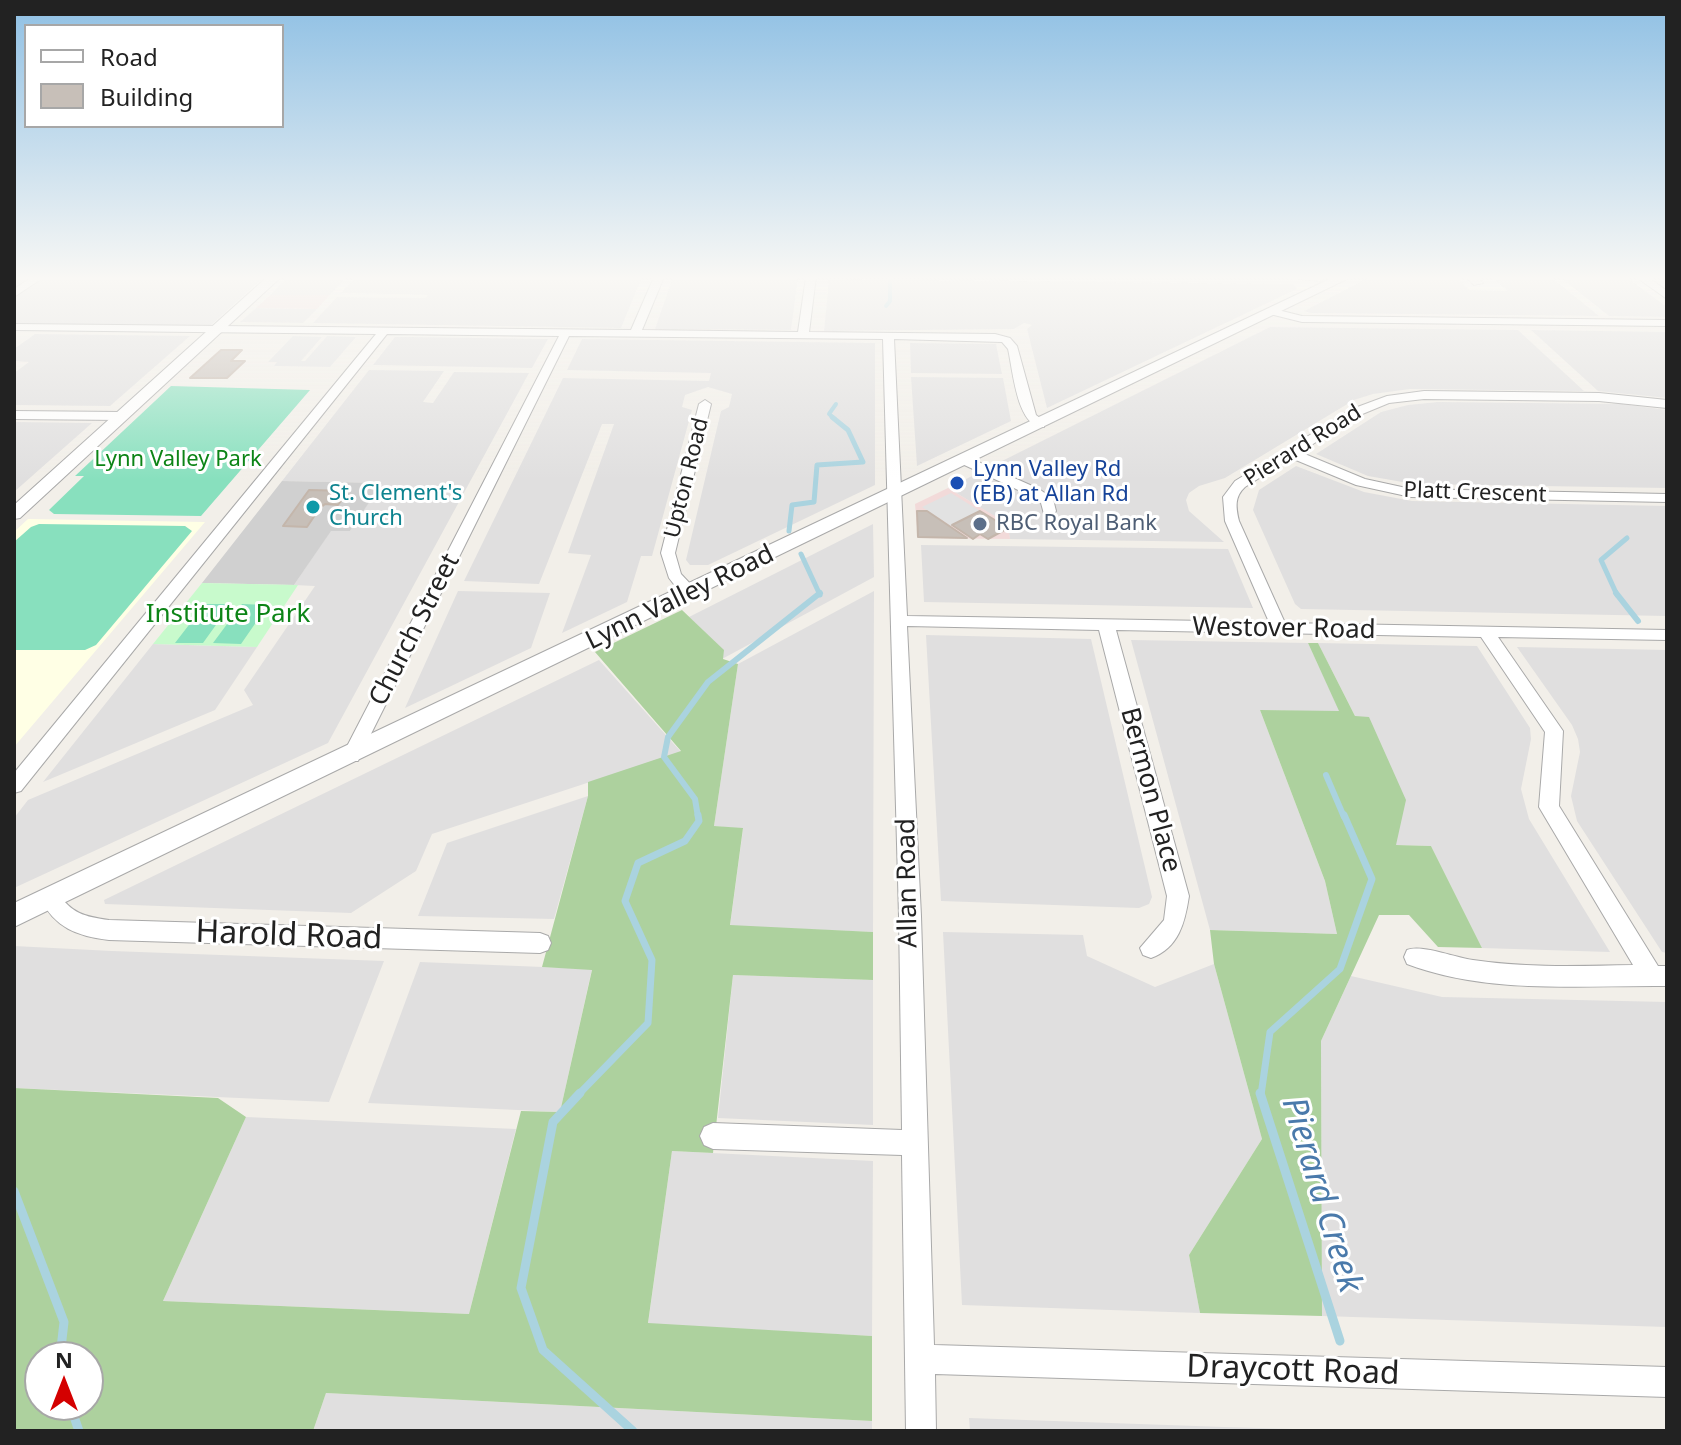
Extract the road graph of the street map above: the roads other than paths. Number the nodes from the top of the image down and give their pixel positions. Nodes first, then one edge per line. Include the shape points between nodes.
1 (201, 344) edge
2 (373, 344) edge
3 (560, 344) edge
4 (888, 344) edge
5 (1010, 344) edge
6 (1206, 344) edge
7 (705, 404) dead end
8 (1667, 404) edge
9 (14, 415) edge
10 (121, 416) junction
11 (1040, 424) junction
12 (1290, 453) junction
13 (965, 460) junction
14 (895, 494) junction
15 (1667, 498) edge
16 (1049, 511) dead end
17 (14, 514) edge
18 (690, 592) junction
19 (901, 621) junction
20 (1106, 625) junction
21 (1280, 629) junction
22 (1486, 632) junction
23 (1667, 635) edge
24 (351, 756) junction
25 (14, 786) edge
26 (51, 898) junction
27 (14, 916) edge
28 (540, 943) dead end
29 (1151, 948) dead end
30 (1415, 957) dead end
31 (1659, 976) edge
32 (713, 1136) dead end
33 (913, 1143) junction
34 (919, 1359) junction
35 (1667, 1382) edge
36 (921, 1431) edge

1 - 10 street
2 - 25 street
3 - 24 street, Church Street
4 - 14 street, Allan Road
5 - 11 street via 1030,417
6 - 11 street, Lynn Valley Road
7 - 18 street, Upton Road via 668,553 674,576
8 - 12 street, Pierard Road via 1599,397 1404,397 1356,412
9 - 10 street
10 - 17 street
11 - 13 street, Lynn Valley Road
12 - 15 street, Platt Crescent via 1361,482 1411,493
12 - 21 street, Pierard Road via 1234,489 1228,504
13 - 14 street, Lynn Valley Road
13 - 16 street via 1037,492
14 - 18 street, Lynn Valley Road
14 - 19 street, Allan Road
18 - 24 street, Lynn Valley Road
19 - 20 street, Westover Road
19 - 33 street, Allan Road
20 - 21 street, Westover Road
20 - 29 street, Bermon Place via 1178,896 1174,924
21 - 22 street, Westover Road
22 - 23 street, Westover Road
22 - 31 street via 1554,731 1549,807
24 - 26 street, Lynn Valley Road
26 - 27 street, Lynn Valley Road
26 - 28 street, Harold Road via 69,922 119,931
30 - 31 street via 1447,969 1483,972
32 - 33 street
33 - 34 street, Allan Road
34 - 35 street, Draycott Road
34 - 36 street, Allan Road

